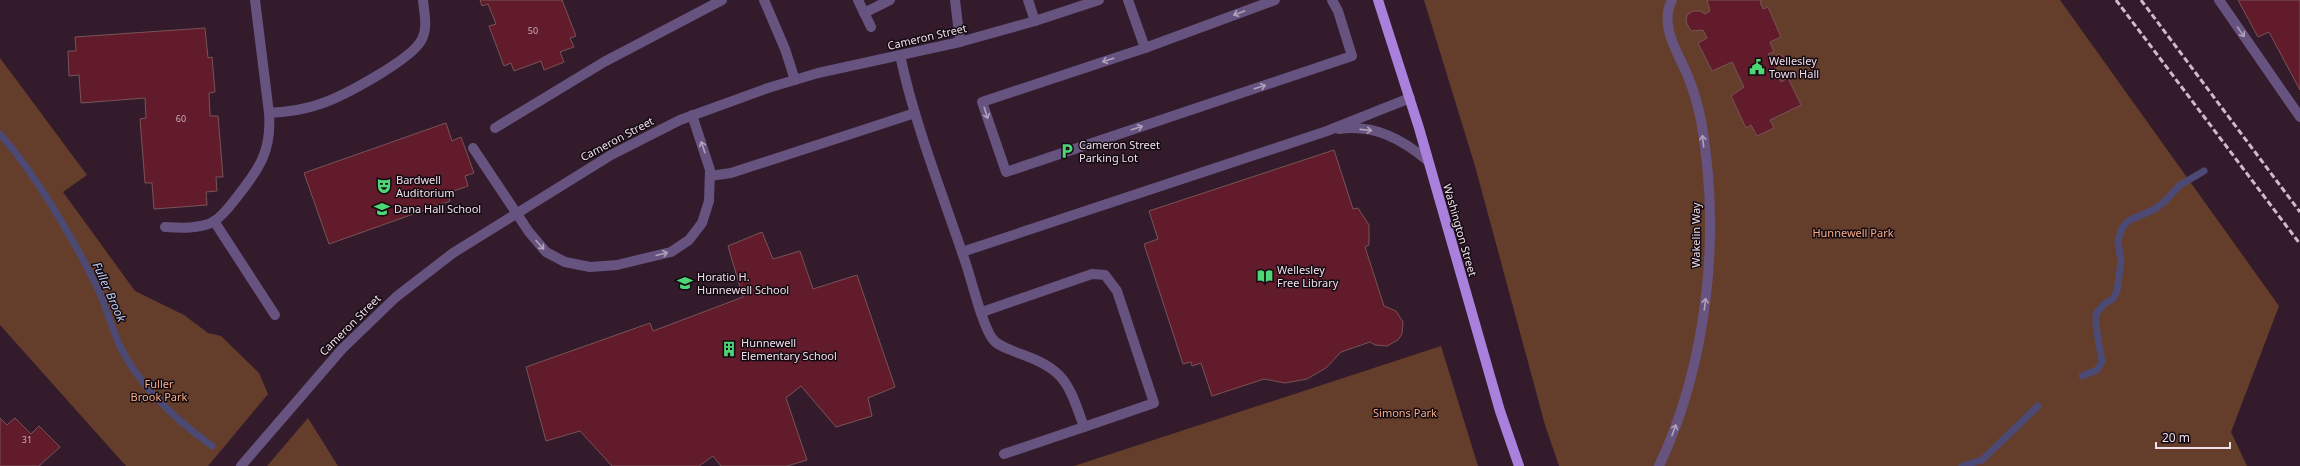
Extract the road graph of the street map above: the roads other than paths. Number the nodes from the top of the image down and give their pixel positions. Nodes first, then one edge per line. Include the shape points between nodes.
1 (255, 0) edge
2 (423, 0) edge
3 (722, 0) edge
4 (764, 0) edge
5 (858, 0) edge
6 (890, 0) edge
7 (955, 0) edge
8 (1028, 0) edge
9 (1099, 0) edge
10 (1128, 0) edge
11 (1276, 0) edge
12 (1332, 0) edge
13 (1378, 0) edge
14 (2219, 0) edge
15 (1669, 1) edge
16 (864, 12) junction
17 (1035, 21) junction
18 (871, 27) dead end
19 (960, 42) junction
20 (1145, 48) junction
21 (900, 55) junction
22 (795, 80) junction
23 (1410, 98) junction
24 (915, 113) junction
25 (269, 114) junction
26 (692, 115) junction
27 (2300, 116) edge
28 (495, 128) dead end
29 (1327, 131) junction
30 (473, 148) dead end
31 (1428, 161) junction
32 (710, 176) junction
33 (517, 213) junction
34 (214, 221) junction
35 (165, 227) dead end
36 (962, 252) junction
37 (982, 312) junction
38 (275, 315) dead end
39 (1084, 427) junction
40 (1004, 454) dead end
41 (241, 466) edge
42 (1519, 466) edge
43 (1659, 466) edge

1 - 25 street
2 - 25 street via 425,31 418,46 411,53 334,99 306,109
3 - 28 street via 604,62
4 - 22 street
5 - 16 street
6 - 16 street
7 - 19 street
8 - 17 street
9 - 17 street, Cameron Street
10 - 20 street
11 -> 20 street
20 -> 12 street via 982,102 1006,172 1352,56
13 - 23 main road, Washington Street
14 -> 27 street
43 -> 15 street, Wakelin Way via 1685,398 1696,358 1706,295 1709,241 1701,121 1690,80 1669,31
16 - 18 street
17 - 19 street, Cameron Street
19 - 21 street, Cameron Street
21 - 22 street, Cameron Street
21 - 24 street
22 - 26 street, Cameron Street
23 - 29 street
23 - 31 main road, Washington Street
24 - 32 street via 731,173
24 - 36 street
25 - 34 street via 268,146 260,167 226,211
32 -> 26 street via 709,164
26 - 33 street, Cameron Street via 611,155
29 -> 31 street via 1358,129 1388,134 1402,140
29 - 36 street
30 - 33 street
31 - 42 main road, Washington Street via 1502,417
33 -> 32 street via 538,243 555,257 565,262 590,267 617,265 671,252 688,240 702,223 706,212
33 - 41 street, Cameron Street via 425,273 370,321 293,403
34 - 35 street via 197,227
34 - 38 street
36 - 37 street
37 - 39 street via 992,338 998,344 1046,364 1063,378
37 - 39 street via 1092,274 1100,273 1110,278 1117,290 1154,403
39 - 40 street

